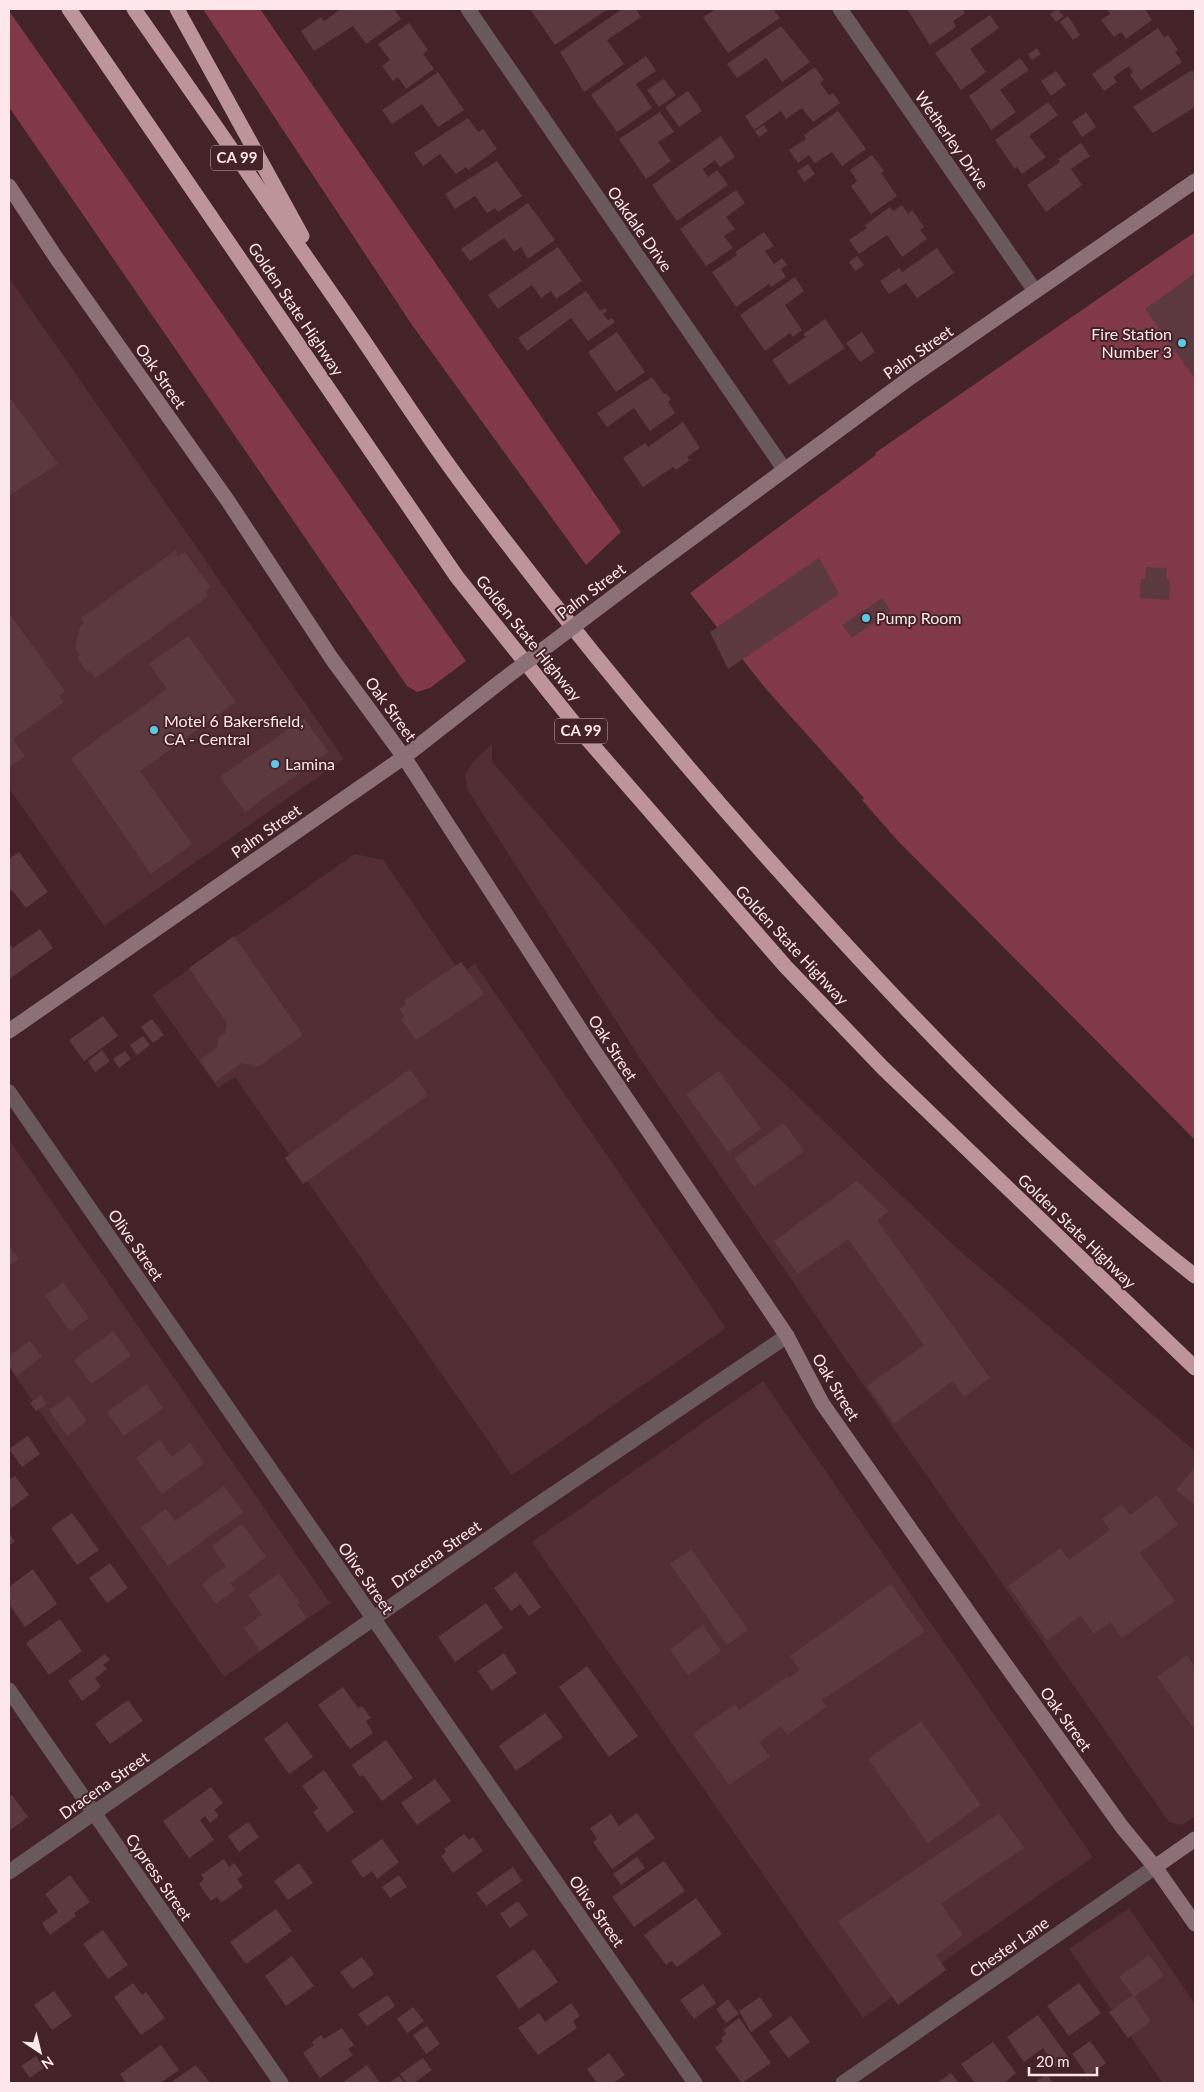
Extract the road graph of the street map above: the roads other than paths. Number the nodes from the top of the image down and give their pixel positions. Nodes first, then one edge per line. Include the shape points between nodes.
1 (69, 9) edge
2 (134, 9) edge
3 (177, 9) edge
4 (468, 9) edge
5 (840, 9) edge
6 (1195, 181) edge
7 (9, 186) edge
8 (1035, 291) junction
9 (341, 307) junction
10 (784, 469) junction
11 (404, 757) junction
12 (9, 1031) edge
13 (9, 1092) edge
14 (1195, 1276) edge
15 (787, 1336) junction
16 (1195, 1368) edge
17 (374, 1619) junction
18 (9, 1690) edge
19 (94, 1813) junction
20 (1195, 1839) edge
21 (1155, 1867) junction
22 (9, 1872) edge
23 (1195, 1924) edge
24 (281, 2083) edge
25 (695, 2083) edge
26 (843, 2083) edge

1 - 16 highway, Golden State Highway / CA 99 via 457,577 582,733 786,967 877,1061
2 - 9 highway, CA 99
3 - 9 highway
4 - 10 street, Oakdale Drive
5 - 8 street, Wetherley Drive
6 - 8 main road, Palm Street
7 - 11 main road, Oak Street via 56,259 228,500 332,659
8 - 10 main road, Palm Street
9 - 14 highway, CA 99 via 405,405 466,489 605,669 746,835 928,1033 1054,1156
10 - 11 main road, Palm Street, bridge
11 - 12 main road, Palm Street
11 - 15 main road, Oak Street via 592,1050
13 - 17 street, Olive Street
15 - 17 street, Dracena Street
15 - 21 main road, Oak Street via 822,1403 1122,1828
17 - 19 street, Dracena Street
17 - 25 street, Olive Street
18 - 19 street, Cypress Street
19 - 22 street, Dracena Street
19 - 24 street, Cypress Street
20 - 21 main road, Chester Lane
21 - 23 main road, Oak Street
21 - 26 street, Chester Lane

